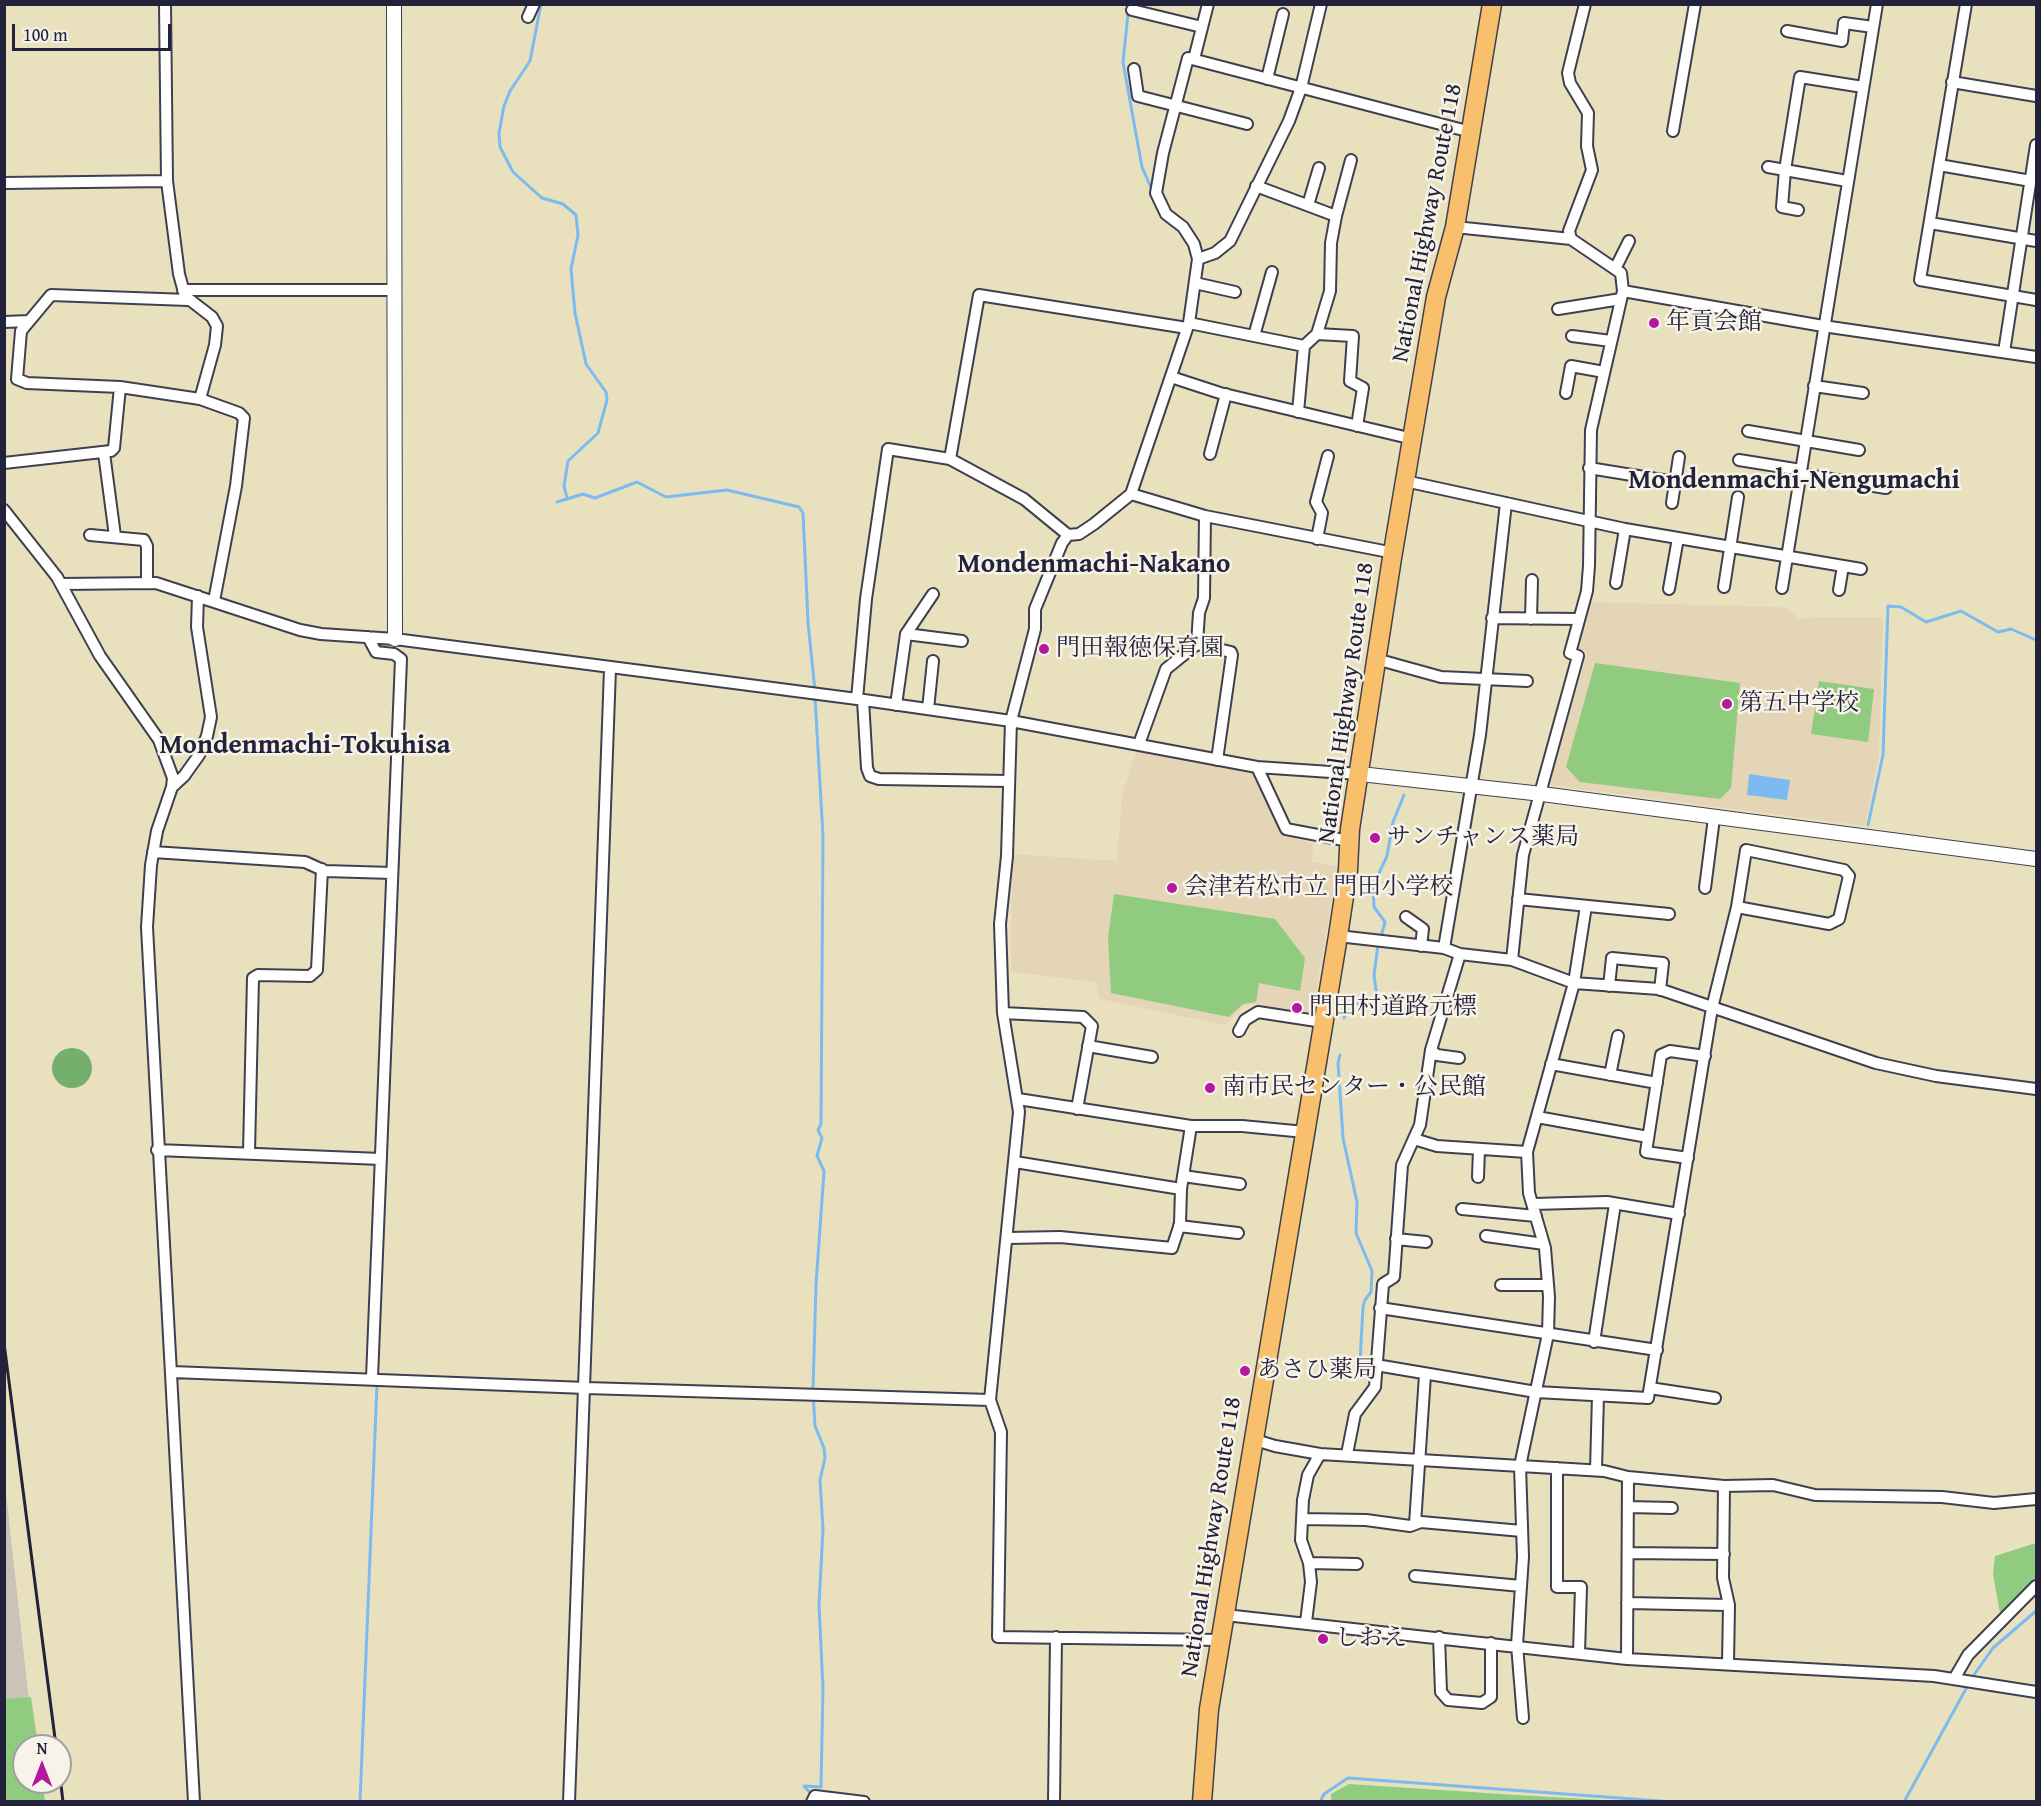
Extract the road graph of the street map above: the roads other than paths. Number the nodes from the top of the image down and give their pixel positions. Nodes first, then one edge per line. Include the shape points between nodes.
1 (165, 4) edge
2 (394, 4) edge
3 (534, 4) edge
4 (1208, 4) edge
5 (1321, 4) edge
6 (1492, 4) edge
7 (1585, 4) edge
8 (1695, 4) edge
9 (1877, 4) edge
10 (1966, 4) edge
11 (1132, 10) dead end
12 (1283, 14) dead end
13 (528, 17) dead end
14 (1202, 27) junction
15 (1873, 27) junction
16 (1787, 31) dead end
17 (1194, 59) junction
18 (1134, 69) dead end
19 (1267, 79) junction
20 (1953, 82) junction
21 (1863, 87) junction
22 (1301, 88) junction
23 (2037, 96) edge
24 (1175, 107) junction
25 (1247, 124) dead end
26 (1673, 131) dead end
27 (1471, 132) junction
28 (2037, 145) edge
29 (1351, 160) dead end
30 (1939, 165) junction
31 (1768, 167) dead end
32 (1319, 168) dead end
33 (1785, 170) junction
34 (1847, 181) junction
35 (2031, 181) junction
36 (167, 182) junction
37 (4, 183) edge
38 (1256, 186) junction
39 (1308, 205) junction
40 (1798, 210) dead end
41 (1336, 216) junction
42 (1930, 223) junction
43 (1455, 227) junction
44 (2021, 238) junction
45 (1571, 239) junction
46 (1629, 241) dead end
47 (2037, 241) edge
48 (1198, 259) junction
49 (1615, 269) junction
50 (1272, 272) dead end
51 (1195, 283) junction
52 (394, 290) junction
53 (1235, 292) dead end
54 (186, 295) junction
55 (1622, 295) junction
56 (2012, 297) junction
57 (2037, 300) edge
58 (1558, 309) dead end
59 (28, 321) junction
60 (4, 322) edge
61 (1188, 326) junction
62 (1823, 326) junction
63 (1317, 334) junction
64 (1254, 336) junction
65 (1572, 336) dead end
66 (1611, 341) junction
67 (1304, 346) junction
68 (2004, 352) junction
69 (2037, 357) edge
70 (1604, 372) junction
71 (1171, 377) junction
72 (1814, 386) junction
73 (120, 387) junction
74 (1566, 393) dead end
75 (1863, 393) dead end
76 (1226, 394) junction
77 (200, 399) junction
78 (1298, 412) junction
79 (1357, 426) junction
80 (1748, 431) dead end
81 (1413, 440) junction
82 (1805, 441) junction
83 (1859, 450) dead end
84 (104, 453) junction
85 (1210, 454) dead end
86 (1328, 456) dead end
87 (1679, 457) dead end
88 (950, 459) junction
89 (1739, 460) dead end
90 (4, 463) edge
91 (1589, 468) junction
92 (1800, 472) junction
93 (1405, 481) junction
94 (1675, 482) junction
95 (1886, 488) dead end
96 (1131, 494) junction
97 (1738, 497) dead end
98 (1506, 503) junction
99 (1672, 503) dead end
100 (4, 510) edge
101 (1205, 516) junction
102 (1588, 521) junction
103 (1624, 529) junction
104 (90, 535) dead end
105 (1068, 535) junction
106 (115, 536) junction
107 (1678, 538) junction
108 (1317, 539) junction
109 (1730, 547) junction
110 (1394, 553) junction
111 (1787, 557) junction
112 (1843, 566) junction
113 (1861, 569) dead end
114 (1532, 580) dead end
115 (147, 583) junction
116 (1616, 583) dead end
117 (62, 584) junction
118 (1724, 587) dead end
119 (1782, 588) dead end
120 (1669, 589) dead end
121 (1839, 590) dead end
122 (933, 594) dead end
123 (198, 596) junction
124 (214, 600) junction
125 (1492, 618) junction
126 (1531, 619) junction
127 (1578, 619) junction
128 (906, 634) junction
129 (368, 637) junction
130 (394, 639) junction
131 (962, 641) dead end
132 (1197, 644) junction
133 (1377, 659) junction
134 (933, 661) dead end
135 (610, 669) junction
136 (1484, 680) junction
137 (1527, 681) dead end
138 (860, 699) junction
139 (896, 705) junction
140 (928, 709) junction
141 (1011, 721) junction
142 (1139, 744) junction
143 (1217, 760) junction
144 (1257, 767) junction
145 (1360, 774) junction
146 (1008, 781) junction
147 (1471, 786) junction
148 (172, 787) junction
149 (1542, 794) junction
150 (1714, 818) junction
151 (1349, 841) junction
152 (153, 852) junction
153 (2037, 859) edge
154 (322, 869) junction
155 (392, 873) junction
156 (1705, 888) dead end
157 (1518, 899) junction
158 (1586, 906) junction
159 (1737, 907) junction
160 (1669, 914) dead end
161 (1406, 917) dead end
162 (1338, 936) junction
163 (1421, 946) junction
164 (1444, 948) junction
165 (1460, 954) junction
166 (1512, 960) junction
167 (1574, 983) junction
168 (1609, 986) junction
169 (1660, 990) junction
170 (1713, 1008) junction
171 (1003, 1013) junction
172 (1323, 1022) junction
173 (1239, 1030) dead end
174 (1618, 1036) dead end
175 (1088, 1046) junction
176 (1431, 1050) junction
177 (1705, 1056) junction
178 (1152, 1057) dead end
179 (1459, 1058) dead end
180 (1551, 1064) junction
181 (1610, 1074) junction
182 (1657, 1083) junction
183 (2037, 1089) edge
184 (1018, 1099) junction
185 (1077, 1109) junction
186 (1537, 1118) junction
187 (1191, 1126) junction
188 (1305, 1132) junction
189 (1648, 1137) junction
190 (1414, 1139) junction
191 (1479, 1149) junction
192 (157, 1150) junction
193 (249, 1152) junction
194 (1527, 1152) junction
195 (1688, 1158) junction
196 (381, 1159) junction
197 (1015, 1162) junction
198 (1183, 1176) junction
199 (1478, 1177) dead end
200 (1240, 1184) dead end
201 (1181, 1189) junction
202 (1533, 1204) junction
203 (1615, 1204) junction
204 (1462, 1209) dead end
205 (1679, 1214) junction
206 (1536, 1216) junction
207 (1179, 1226) junction
208 (1238, 1233) dead end
209 (1486, 1236) dead end
210 (1008, 1238) junction
211 (1396, 1239) junction
212 (1426, 1242) dead end
213 (1544, 1244) junction
214 (1502, 1285) dead end
215 (1548, 1285) junction
216 (1380, 1308) junction
217 (1548, 1334) junction
218 (1594, 1342) junction
219 (1657, 1350) junction
220 (1376, 1365) junction
221 (172, 1372) junction
222 (1425, 1375) junction
223 (372, 1378) junction
224 (586, 1388) junction
225 (1650, 1388) junction
226 (1536, 1392) junction
227 (1598, 1395) junction
228 (1715, 1398) dead end
229 (990, 1400) junction
230 (1252, 1439) junction
231 (1320, 1454) junction
232 (1347, 1454) junction
233 (1418, 1459) junction
234 (1520, 1466) junction
235 (1557, 1468) junction
236 (1596, 1470) junction
237 (1628, 1477) junction
238 (1724, 1486) junction
239 (2037, 1499) edge
240 (1628, 1507) junction
241 (1672, 1508) dead end
242 (1302, 1519) junction
243 (1415, 1524) junction
244 (1522, 1531) junction
245 (1628, 1553) junction
246 (1724, 1554) junction
247 (1309, 1563) junction
248 (1358, 1564) dead end
249 (1415, 1576) dead end
250 (1521, 1586) junction
251 (2037, 1586) edge
252 (1627, 1603) junction
253 (1729, 1605) junction
254 (1225, 1615) junction
255 (1306, 1622) junction
256 (1056, 1637) junction
257 (1439, 1637) junction
258 (1220, 1640) junction
259 (1491, 1643) junction
260 (1517, 1646) junction
261 (1579, 1653) junction
262 (1627, 1659) junction
263 (1728, 1664) junction
264 (1954, 1679) junction
265 (2037, 1692) edge
266 (1523, 1718) dead end
267 (194, 1802) edge
268 (569, 1802) edge
269 (812, 1802) edge
270 (864, 1802) edge
271 (1054, 1802) edge
272 (1202, 1802) edge

1 - 36 street
2 - 52 street
3 - 13 street
4 - 14 street
5 - 22 street
6 - 27 highway, National Highway Route 118
7 - 45 street via 1568,73 1588,113 1587,146 1592,170 1573,215
8 - 26 street
9 - 15 street
10 - 20 street
11 - 14 street
12 - 19 street
14 - 17 street
15 - 16 street via 1844,23 1842,41
15 - 21 street
17 - 19 street
17 - 24 street via 1188,58
18 - 24 street via 1138,96
19 - 22 street
20 - 23 street
20 - 30 street
21 - 33 street via 1800,77
21 - 34 street
22 - 27 street
22 - 38 street
24 - 25 street
24 - 48 street via 1156,193 1166,214 1183,227 1194,244
27 - 43 highway, National Highway Route 118
28 - 35 street
29 - 41 street
30 - 35 street
30 - 42 street
31 - 33 street
32 - 39 street
33 - 34 street
33 - 40 street via 1782,207
34 - 62 street
35 - 44 street
36 - 37 street
36 - 54 street via 177,263
38 - 39 street
38 - 48 street via 1230,241 1215,253
39 - 41 street
41 - 63 street via 1330,250 1330,291
42 - 44 street
42 - 56 street via 1920,280
43 - 45 street
43 - 81 highway, National Highway Route 118 via 1439,279
44 - 47 street
44 - 56 street
45 - 49 street
46 - 49 street
48 - 51 street
49 - 55 street via 1621,273
50 - 64 street
51 - 53 street
51 - 61 street
52 - 54 street
52 - 130 street
54 - 59 street via 55,294
54 - 77 street via 217,326
55 - 58 street
55 - 62 street
55 - 66 street
56 - 57 street
56 - 68 street
59 - 60 street
59 - 73 street via 19,336 17,379 21,382
61 - 64 street
61 - 71 street
61 - 88 street via 979,295
62 - 68 street
62 - 72 street
63 - 67 street
63 - 79 street via 1353,336 1350,381 1363,388
64 - 67 street
65 - 66 street
66 - 70 street
67 - 78 street
68 - 69 street
70 - 74 street via 1571,366
70 - 91 street via 1591,430
71 - 76 street
71 - 96 street
72 - 75 street
72 - 82 street
73 - 77 street
73 - 84 street via 114,448
76 - 78 street
76 - 85 street
77 - 124 street via 244,418 236,486
78 - 79 street
79 - 81 street
80 - 82 street
81 - 93 highway, National Highway Route 118
82 - 83 street
82 - 92 street
84 - 90 street
84 - 106 street
86 - 108 street via 1316,502 1322,513
87 - 94 street
88 - 105 street via 1024,499
88 - 138 street via 888,449 866,599
89 - 92 street
91 - 94 street
91 - 102 street
92 - 95 street
92 - 111 street
93 - 98 street
93 - 110 highway, National Highway Route 118
94 - 99 street
96 - 101 street
96 - 105 street via 1079,534
97 - 109 street
98 - 102 street
98 - 125 street
100 - 117 street
101 - 108 street
101 - 132 street via 1204,597
102 - 103 street
102 - 127 street via 1587,591
103 - 107 street
103 - 116 street
104 - 106 street
105 - 141 street via 1035,609 1035,629
106 - 115 street via 144,540
107 - 109 street
107 - 120 street
108 - 110 street
109 - 111 street
109 - 118 street
110 - 133 highway, National Highway Route 118
111 - 112 street
111 - 119 street
112 - 113 street
112 - 121 street
114 - 126 street
115 - 117 street
115 - 123 street
117 - 148 street via 100,656 159,740 171,768
122 - 128 street
123 - 124 street
123 - 148 street via 197,627 211,717 199,754
124 - 129 street via 300,630
125 - 126 street
125 - 136 street
126 - 127 street
127 - 149 street via 1570,653 1578,657
128 - 131 street
128 - 139 street
129 - 130 street
129 - 155 street via 376,652 394,654 400,659
130 - 135 street
132 - 142 street via 1166,669
132 - 143 street via 1232,655
133 - 136 street via 1440,677
133 - 145 highway, National Highway Route 118
134 - 140 street
135 - 138 street
135 - 224 street
136 - 137 street
136 - 147 street
138 - 139 street
138 - 146 street via 870,776
139 - 140 street
140 - 141 street
141 - 142 street
141 - 146 street
142 - 143 street
143 - 144 street
144 - 145 street
144 - 151 street via 1286,829
145 - 147 street
145 - 151 highway, National Highway Route 118
146 - 171 street via 999,924
147 - 149 street
147 - 164 street
148 - 152 street
149 - 150 street
149 - 157 street via 1523,855
150 - 153 street
150 - 156 street
151 - 162 highway, National Highway Route 118
152 - 154 street via 305,862
152 - 192 street via 147,927
154 - 155 street
154 - 193 street via 316,970 310,976 253,978
155 - 196 street
157 - 158 street
157 - 166 street
158 - 160 street
158 - 167 street
159 - 159 street via 1746,850 1844,870 1849,876 1839,919 1829,924
159 - 170 street
161 - 163 street via 1422,929
162 - 163 street
162 - 172 highway, National Highway Route 118
163 - 164 street
164 - 165 street
165 - 166 street
165 - 176 street
166 - 167 street
167 - 168 street
167 - 180 street
168 - 169 street
168 - 169 street via 1612,958 1663,963
169 - 170 street
170 - 177 street
170 - 183 street via 1876,1063 1936,1076
171 - 175 street via 1083,1017 1092,1026
171 - 184 street
172 - 173 street via 1258,1012 1245,1020
172 - 188 highway, National Highway Route 118
174 - 181 street
175 - 178 street
175 - 185 street
176 - 179 street via 1437,1055
176 - 190 street via 1420,1125
177 - 182 street via 1664,1052
177 - 195 street
180 - 181 street
180 - 186 street
181 - 182 street
182 - 189 street
184 - 185 street
184 - 197 street
185 - 187 street
186 - 189 street
186 - 194 street
187 - 188 street
187 - 198 street
188 - 230 highway, National Highway Route 118
189 - 195 street via 1646,1152
190 - 191 street via 1437,1146
190 - 211 street via 1402,1166
191 - 194 street
191 - 199 street
192 - 193 street
192 - 221 street
193 - 196 street
194 - 202 street
195 - 205 street
196 - 223 street
197 - 201 street
197 - 210 street
198 - 200 street
198 - 201 street
201 - 207 street
202 - 203 street
202 - 206 street
203 - 205 street
203 - 218 street
204 - 206 street
205 - 219 street
206 - 213 street
207 - 208 street
207 - 210 street via 1172,1248 1060,1237
209 - 213 street
210 - 229 street
211 - 212 street
211 - 216 street via 1394,1277 1383,1284
213 - 215 street
214 - 215 street
215 - 217 street
216 - 217 street
216 - 220 street
217 - 218 street
217 - 226 street
218 - 219 street
219 - 225 street
220 - 222 street
220 - 232 street via 1375,1387 1355,1414
221 - 223 street
221 - 267 street
222 - 226 street
222 - 233 street
223 - 224 street
224 - 229 street
224 - 268 street
225 - 227 street via 1648,1398
225 - 228 street
226 - 227 street
226 - 234 street
227 - 236 street
229 - 256 street via 1001,1432 998,1637
230 - 231 street
230 - 254 highway, National Highway Route 118
231 - 232 street
231 - 242 street via 1308,1474
232 - 233 street
233 - 234 street
233 - 243 street
234 - 235 street
234 - 244 street
235 - 236 street
235 - 261 street via 1557,1587 1581,1587
236 - 237 street
237 - 238 street
237 - 240 street
238 - 239 street via 1773,1485 1815,1495 1942,1497 1994,1503
238 - 246 street
240 - 241 street
240 - 245 street
242 - 243 street
242 - 247 street via 1301,1540
243 - 244 street
244 - 250 street
245 - 246 street
245 - 252 street
246 - 253 street via 1723,1578
247 - 248 street
247 - 255 street
249 - 250 street
250 - 260 street
251 - 264 street via 1968,1655
252 - 253 street
252 - 262 street
253 - 263 street
254 - 255 street
254 - 258 highway, National Highway Route 118
255 - 257 street
256 - 258 street
256 - 271 street
257 - 259 street
257 - 259 street via 1440,1692 1448,1700 1482,1703 1491,1697
258 - 272 highway, National Highway Route 118 via 1206,1732
259 - 260 street
260 - 261 street
260 - 266 street
261 - 262 street
262 - 263 street
263 - 264 street
264 - 265 street
269 - 270 street via 815,1796

